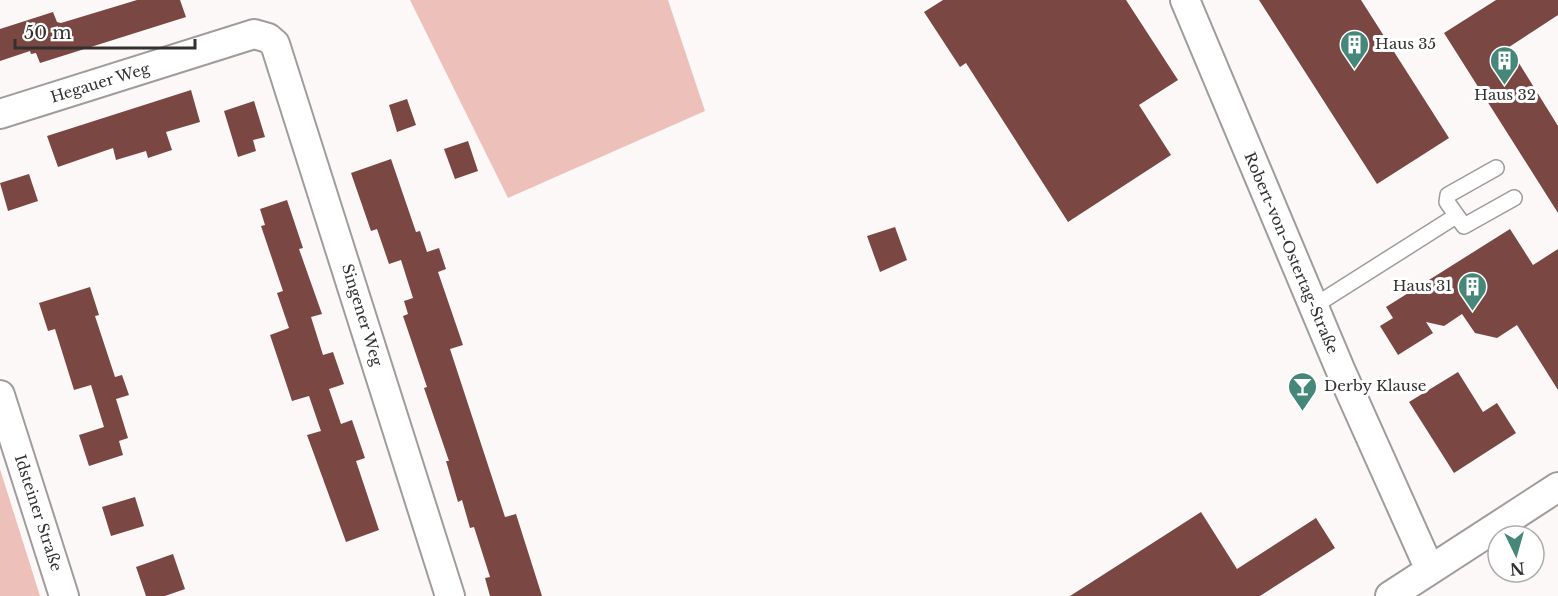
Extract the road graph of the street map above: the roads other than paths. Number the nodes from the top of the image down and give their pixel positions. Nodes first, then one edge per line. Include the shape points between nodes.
1 (1185, 0) edge
2 (268, 38) joint
3 (0, 114) edge
4 (1496, 168) dead end
5 (1514, 198) dead end
6 (1455, 216) junction
7 (1314, 306) junction
8 (0, 395) edge
9 (1558, 488) edge
10 (1430, 570) junction
11 (64, 596) edge
12 (450, 596) edge
13 (1390, 596) edge

1 - 7 street, Robert-von-Ostertag-Straße
2 - 3 street, Hegauer Weg via 254,34
2 - 12 street, Singener Weg via 283,62
4 - 6 lane via 1448,195 1447,202
5 - 6 lane via 1467,226 1461,225
6 - 7 lane
7 - 10 street, Robert-von-Ostertag-Straße
8 - 11 street, Idsteiner Straße
9 - 10 street
10 - 13 street

